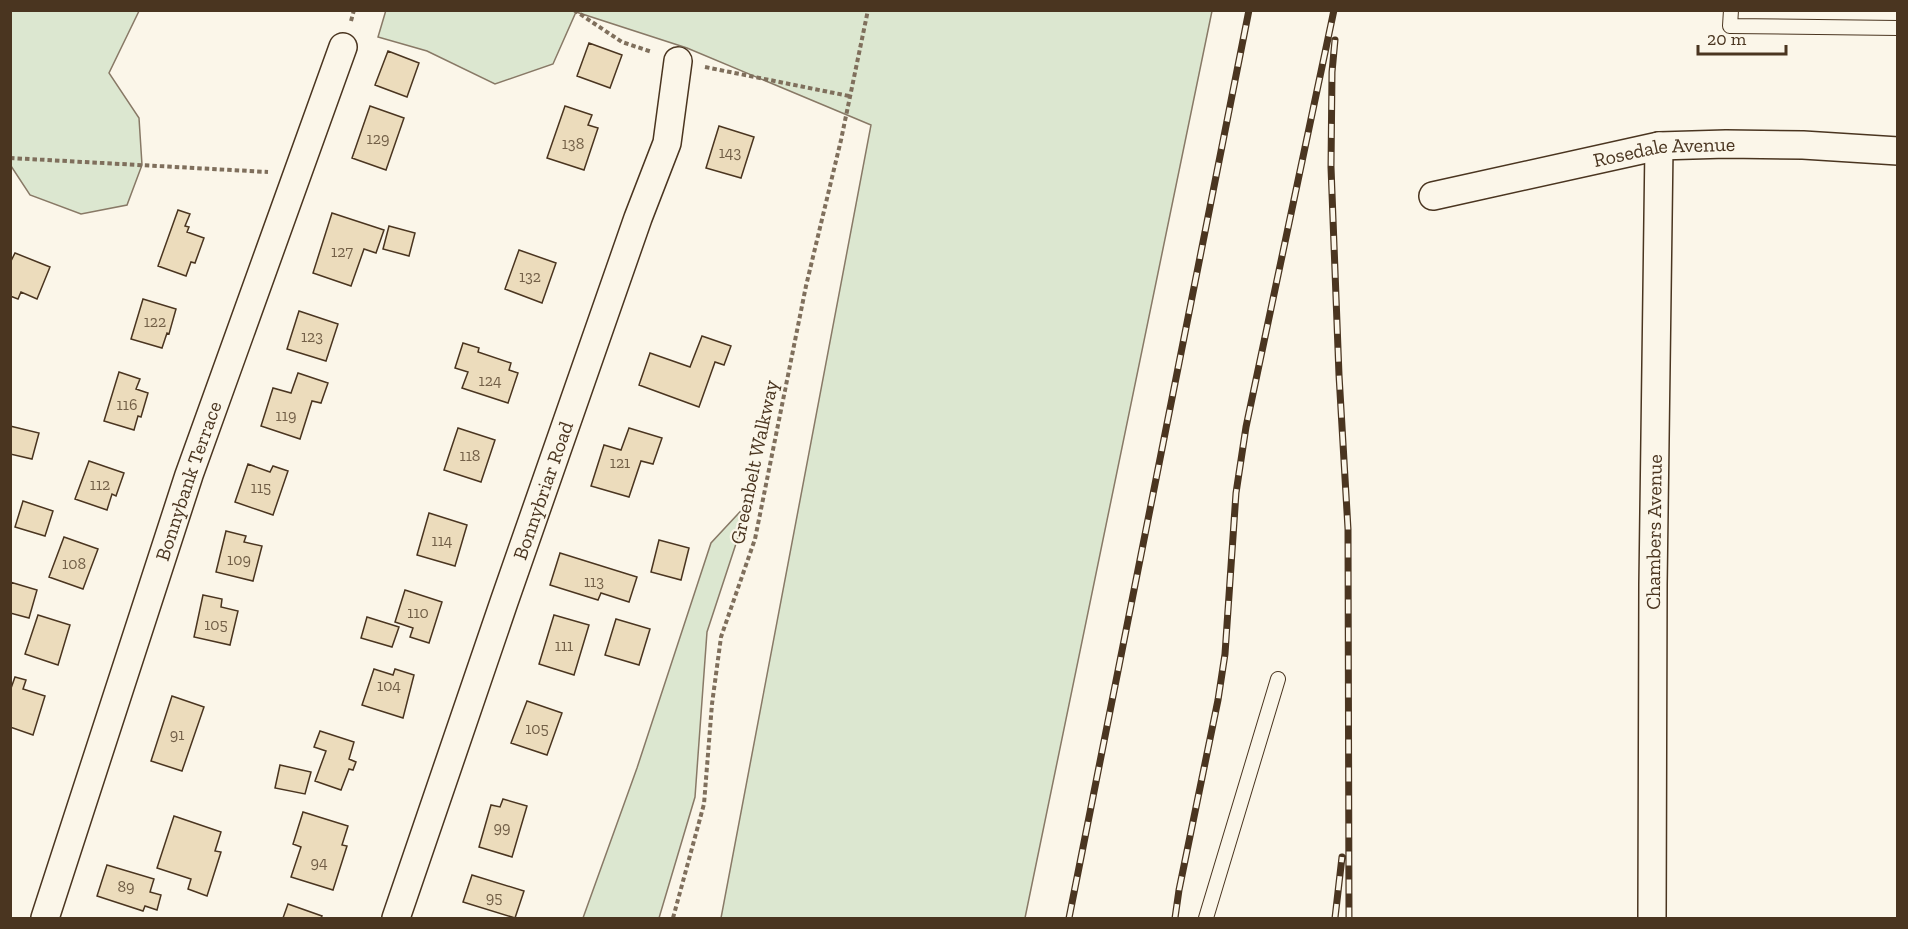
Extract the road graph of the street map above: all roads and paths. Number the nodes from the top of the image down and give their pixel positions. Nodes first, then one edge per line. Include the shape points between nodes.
1 (868, 10) edge
2 (1731, 10) edge
3 (1898, 28) edge
4 (344, 47) dead end
5 (678, 62) dead end
6 (1659, 146) junction
7 (1898, 151) edge
8 (10, 158) edge
9 (299, 174) junction
10 (1433, 196) dead end
11 (1278, 679) dead end
12 (45, 918) edge
13 (396, 918) edge
14 (673, 918) edge
15 (1206, 918) edge
16 (1652, 918) edge

1 - 14 path, Greenbelt Walkway via 755,539 721,637 704,804
2 - 3 lane via 1730,26
4 - 9 street, Bonnybank Terrace
5 - 13 street, Bonnybriar Road via 667,143
6 - 7 street, Rosedale Avenue via 1781,145
6 - 10 street, Rosedale Avenue
6 - 16 street, Chambers Avenue
8 - 9 path
9 - 12 street, Bonnybank Terrace via 189,475
11 - 15 lane

